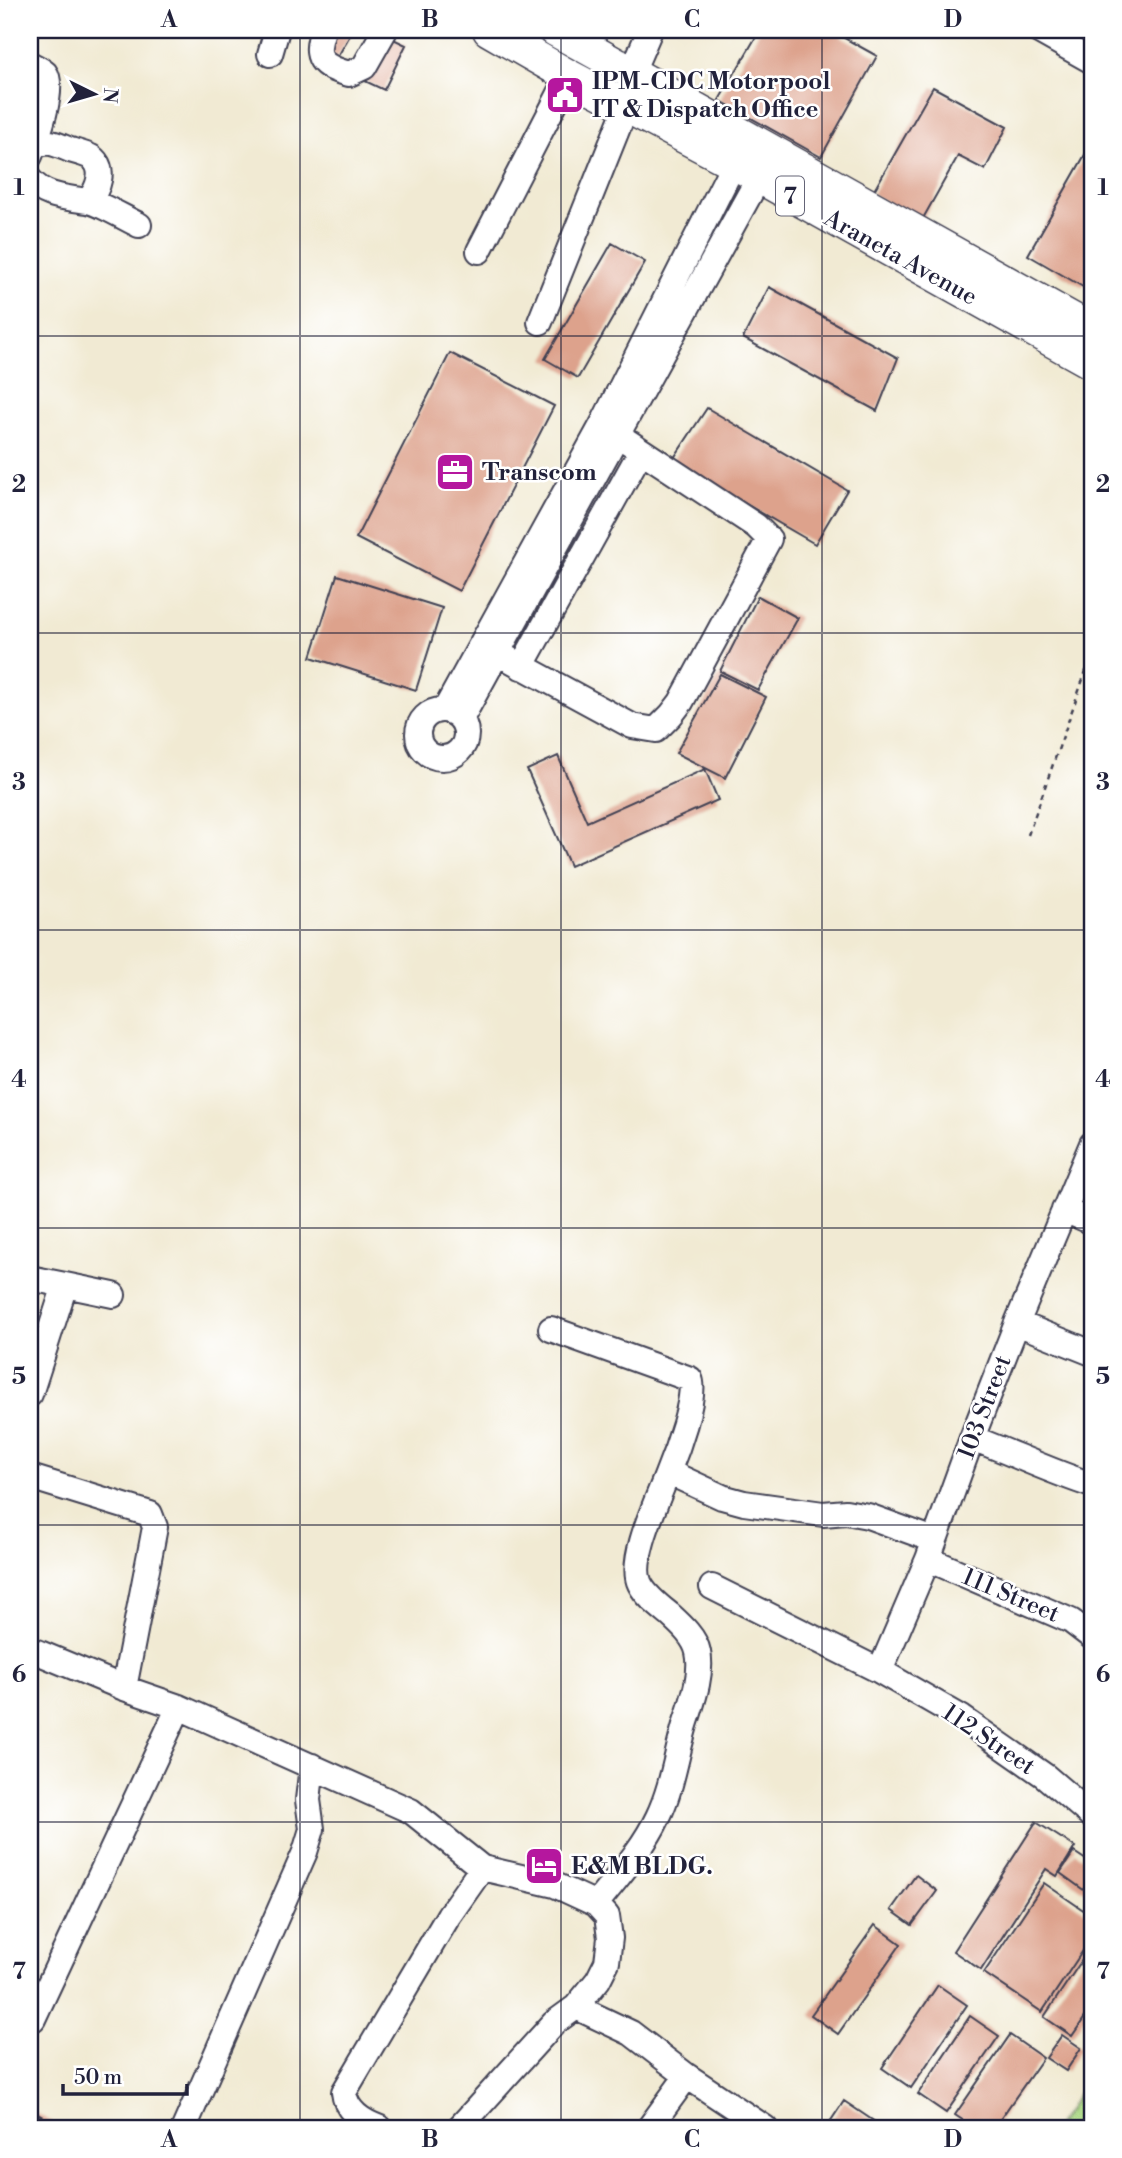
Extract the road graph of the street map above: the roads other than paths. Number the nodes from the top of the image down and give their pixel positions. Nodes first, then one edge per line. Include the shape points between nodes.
1 (278, 30) edge
2 (323, 30) edge
3 (384, 30) edge
4 (489, 30) edge
5 (555, 30) edge
6 (650, 30) edge
7 (1037, 30) edge
8 (270, 54) dead end
9 (1092, 61) edge
10 (30, 64) edge
11 (632, 72) junction
12 (569, 76) junction
13 (627, 105) junction
14 (691, 106) junction
15 (675, 134) junction
16 (32, 152) edge
17 (754, 157) junction
18 (30, 180) edge
19 (88, 201) junction
20 (139, 225) dead end
21 (480, 251) dead end
22 (540, 322) dead end
23 (1074, 330) edge
24 (1092, 363) edge
25 (610, 429) junction
26 (641, 452) junction
27 (489, 649) junction
28 (521, 667) junction
29 (453, 714) dead end
30 (1092, 1144) edge
31 (1064, 1210) junction
32 (1092, 1222) edge
33 (30, 1279) edge
34 (65, 1285) junction
35 (113, 1295) dead end
36 (1017, 1323) junction
37 (551, 1329) dead end
38 (1092, 1353) edge
39 (30, 1394) edge
40 (972, 1438) junction
41 (668, 1472) junction
42 (30, 1476) edge
43 (1092, 1485) edge
44 (931, 1549) junction
45 (712, 1587) dead end
46 (1092, 1637) edge
47 (30, 1649) edge
48 (880, 1671) junction
49 (124, 1688) junction
50 (179, 1707) junction
51 (312, 1766) junction
52 (1092, 1816) edge
53 (482, 1868) junction
54 (596, 1904) junction
55 (576, 2007) junction
56 (33, 2019) dead end
57 (687, 2076) junction
58 (373, 2127) edge
59 (184, 2128) edge
60 (459, 2128) edge
61 (649, 2128) edge
62 (765, 2128) edge

1 - 8 street
2 - 3 street via 317,50 320,60 349,74 363,67
4 - 12 main road, Araneta Avenue / 7
5 - 11 main road, Araneta Avenue / 7
6 - 11 street
7 - 9 street
10 - 16 street via 44,72 49,83
11 - 14 main road, Araneta Avenue / 7
12 - 13 main road, Araneta Avenue / 7
12 - 21 street
13 - 15 main road, Araneta Avenue / 7
13 - 22 street
14 - 15 main road
14 - 17 main road, Araneta Avenue / 7
15 - 17 main road, Araneta Avenue / 7
16 - 19 street via 41,142 49,143 96,162 100,180
17 - 23 main road, Araneta Avenue / 7
17 - 25 street
18 - 19 street via 44,193
19 - 20 street
23 - 24 main road, Araneta Avenue / 7
25 - 26 street
25 - 27 street
26 - 28 street
26 - 28 street via 769,539 681,702 656,730 632,726
27 - 28 street
27 - 29 street
30 - 31 street, 103 Street
31 - 32 street
31 - 36 street, 103 Street
33 - 34 street
34 - 35 street
34 - 39 street
36 - 38 street
36 - 40 street, 103 Street
37 - 41 street via 690,1379 693,1389
40 - 43 street
40 - 44 street, 103 Street
41 - 44 street, 111 Street via 744,1503 868,1516
41 - 54 street via 638,1553 636,1571 640,1584 689,1634 698,1650 695,1690 659,1816 642,1846
42 - 49 street via 150,1514 155,1527
44 - 46 street, 111 Street via 1071,1621
44 - 48 street, 103 Street
45 - 48 street, 112 Street
47 - 49 street
48 - 52 street, 112 Street via 962,1718 1045,1776
49 - 50 street
50 - 51 street
50 - 56 street
51 - 53 street via 411,1811
51 - 59 street via 308,1800 312,1829 306,1852
53 - 54 street via 546,1882
53 - 58 street via 344,2092 355,2115
54 - 55 street via 607,1916 607,1962
55 - 57 street via 631,2033
55 - 60 street via 554,2023
57 - 61 street
57 - 62 street

